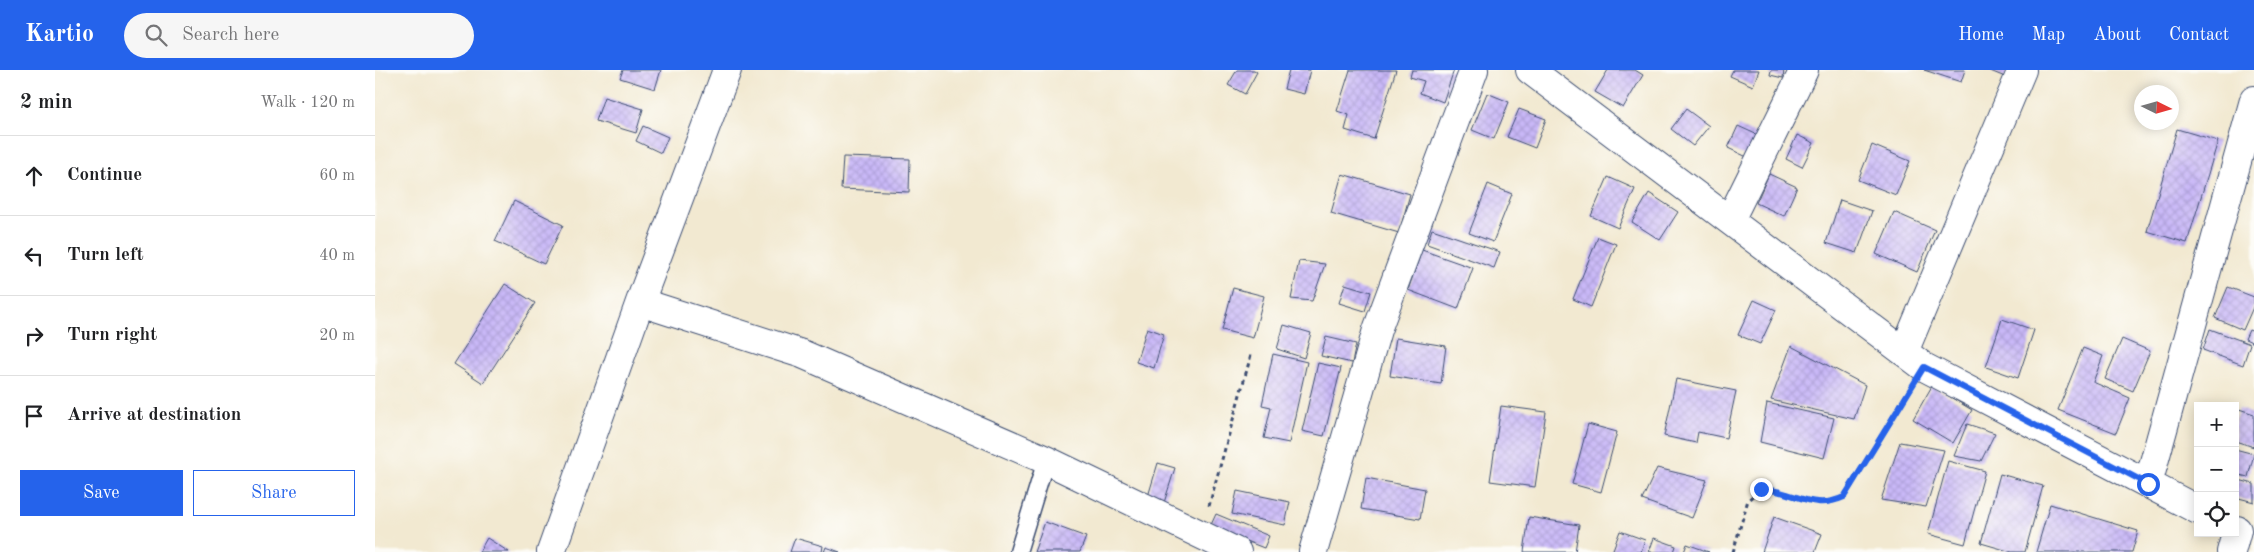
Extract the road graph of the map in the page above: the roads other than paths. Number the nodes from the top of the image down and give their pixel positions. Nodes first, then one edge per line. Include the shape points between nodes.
1 (727, 70) edge
2 (1475, 70) edge
3 (1530, 70) edge
4 (1804, 70) edge
5 (2022, 70) edge
6 (2254, 100) edge
7 (1730, 220) junction
8 (640, 302) junction
9 (1914, 359) junction
10 (1047, 460) junction
11 (2148, 484) junction
12 (2194, 508) edge
13 (551, 552) edge
14 (1019, 552) edge
15 (1237, 552) edge
16 (1313, 552) edge

1 - 8 street
2 - 16 street via 1377,330
3 - 7 street
4 - 7 street
5 - 9 street
6 - 11 street
7 - 9 street
8 - 10 street via 802,354
8 - 13 street
9 - 11 street
10 - 14 lane
10 - 15 street
11 - 12 street

